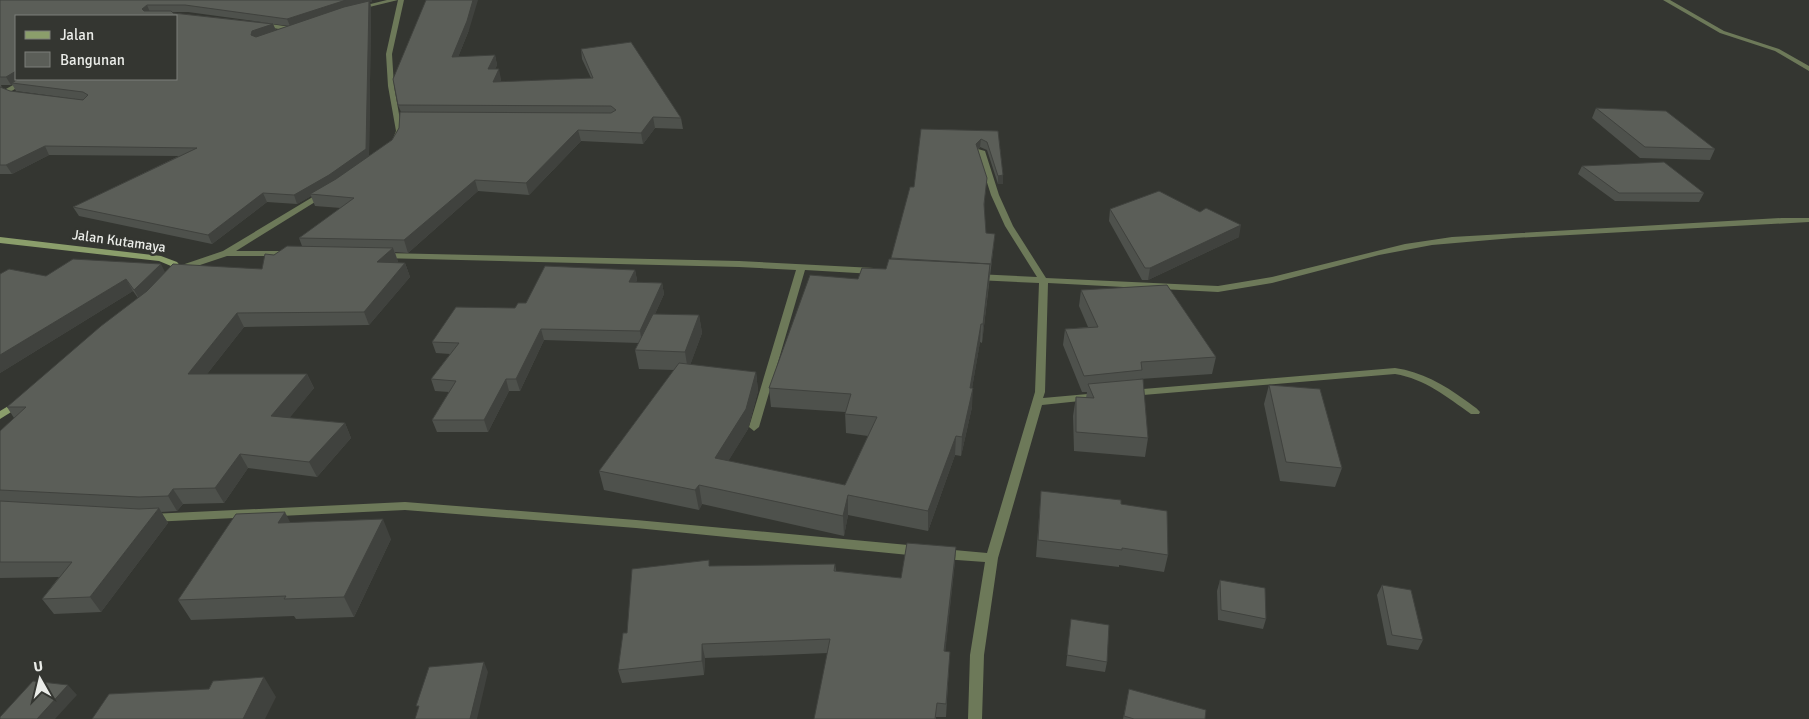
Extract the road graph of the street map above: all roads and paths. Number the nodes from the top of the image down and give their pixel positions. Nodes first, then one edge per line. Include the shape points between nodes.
1 (395, 0) edge
2 (401, 0) edge
3 (1659, 0) edge
4 (1667, 0) edge
5 (352, 9) edge
6 (257, 25) edge
7 (299, 27) edge
8 (292, 29) junction
9 (272, 35) edge
10 (1809, 69) edge
11 (26, 80) edge
12 (24, 96) edge
13 (397, 119) junction
14 (406, 119) edge
15 (391, 147) edge
16 (981, 150) edge
17 (327, 192) edge
18 (1809, 220) edge
19 (0, 240) edge
20 (226, 253) junction
21 (295, 254) edge
22 (374, 256) edge
23 (801, 267) junction
24 (179, 269) junction
25 (881, 271) edge
26 (970, 276) edge
27 (1044, 281) junction
28 (166, 285) edge
29 (31, 395) edge
30 (1038, 402) junction
31 (1475, 412) dead end
32 (0, 416) edge
33 (754, 427) dead end
34 (139, 518) edge
35 (992, 558) junction
36 (976, 719) edge

1 - 5 street
2 - 13 street via 389,54
3 - 4 street
4 - 10 street via 1722,32 1777,50
6 - 8 street
7 - 8 street
8 - 9 street
11 - 12 street via 6,91
13 - 14 street
13 - 15 street via 399,131
16 - 27 street via 1009,226
17 - 20 street
18 - 27 street via 1442,241 1218,289
19 - 24 main road, Jalan Kutamaya via 161,259
20 - 21 street
20 - 24 street
22 - 23 street
23 - 25 street
23 - 33 street
24 - 28 main road, Jalan Kutamaya
26 - 27 street
27 - 30 street
29 - 32 main road
30 - 31 street via 1396,371 1426,379
30 - 35 street
34 - 35 street via 405,506
35 - 36 street via 978,655

